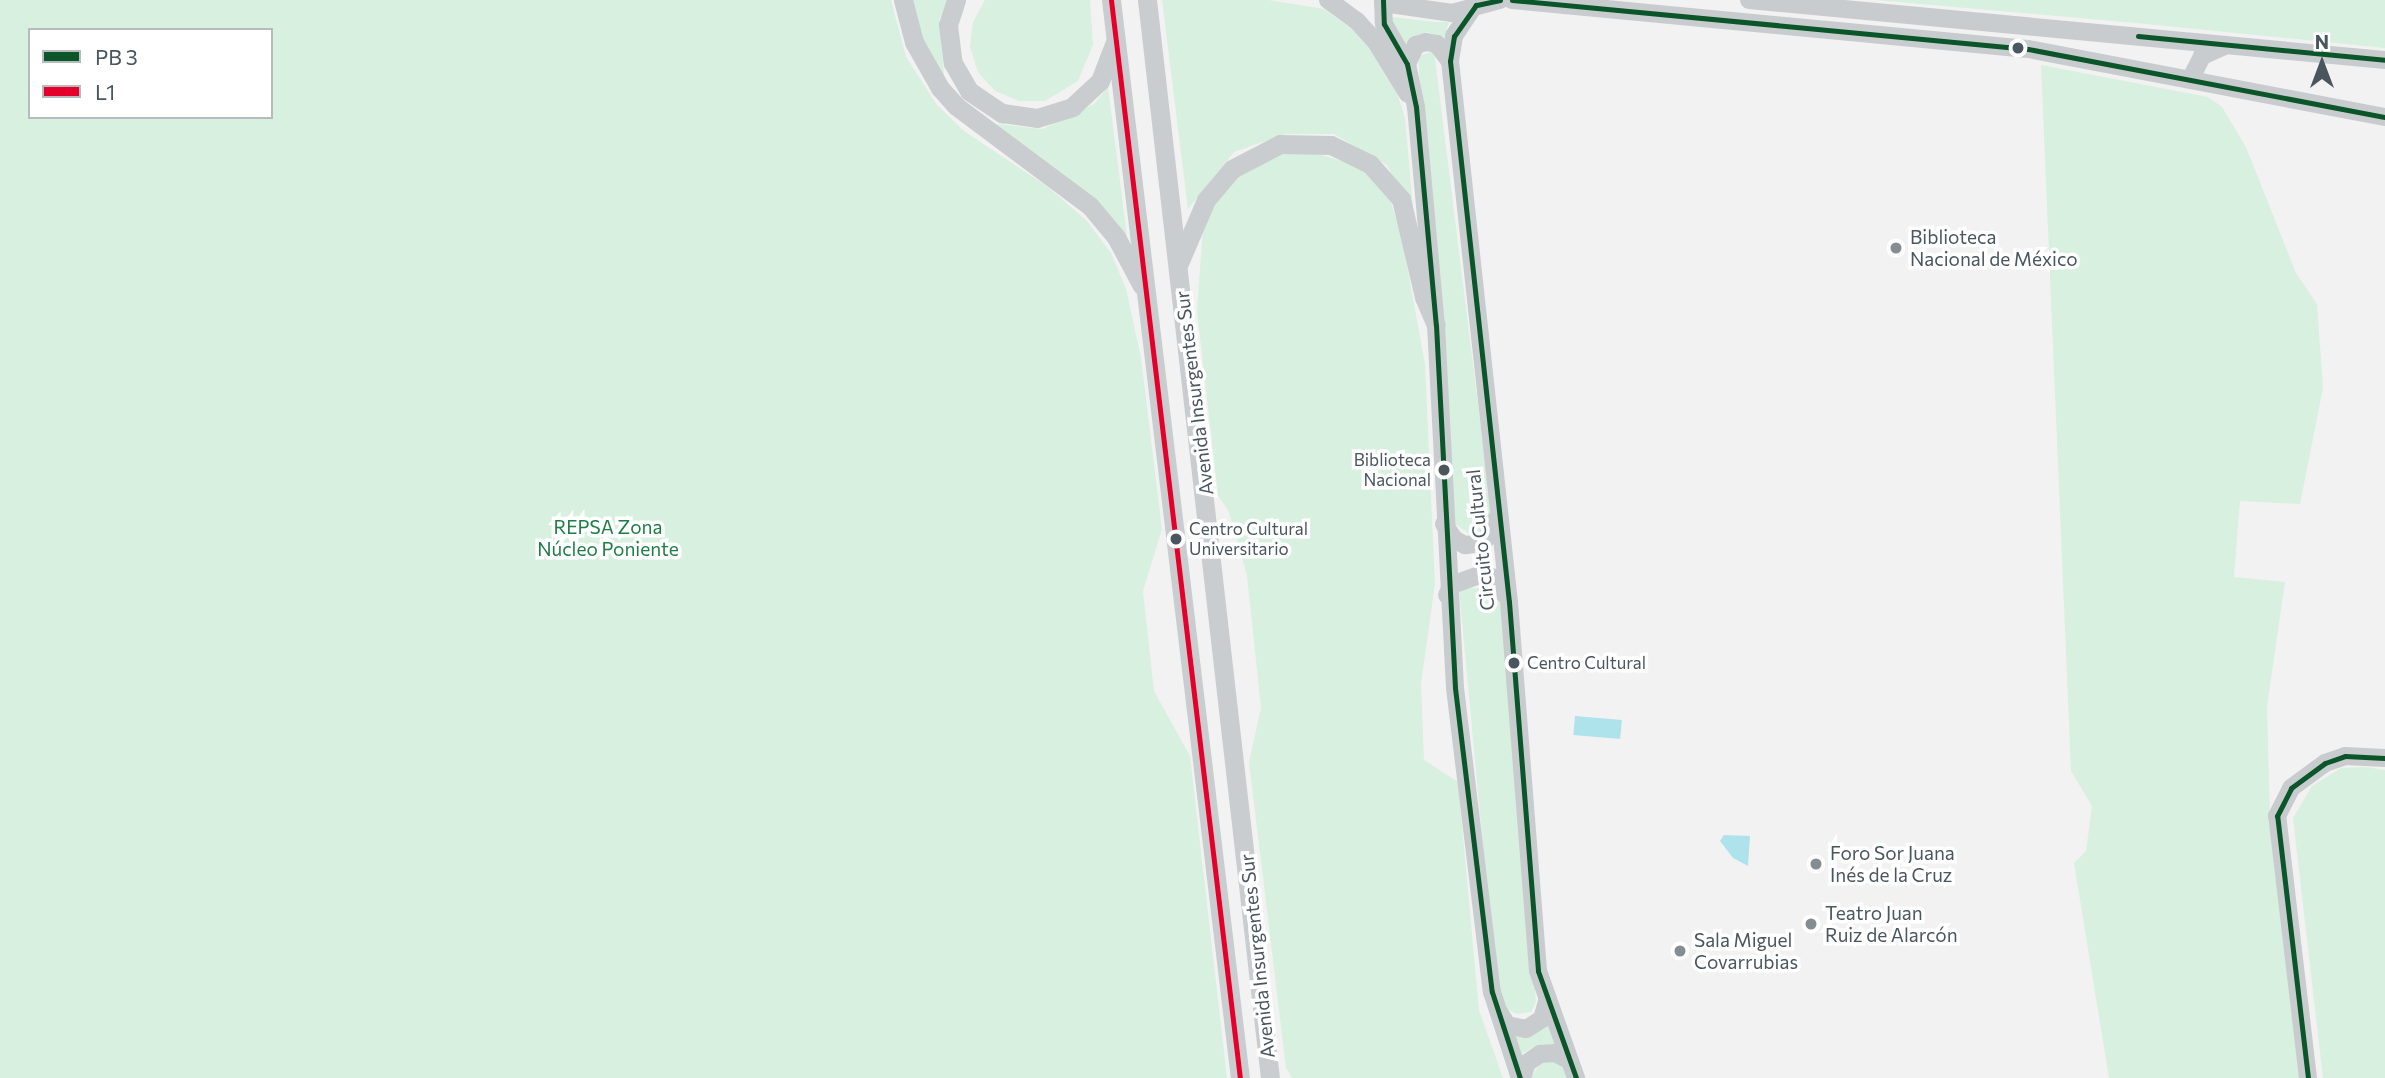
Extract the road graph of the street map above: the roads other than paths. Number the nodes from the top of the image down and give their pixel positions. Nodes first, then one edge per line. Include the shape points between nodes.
1 (904, 0) edge
2 (956, 0) edge
3 (1111, 0) edge
4 (1147, 0) edge
5 (1328, 0) edge
6 (1500, 0) edge
7 (1513, 0) edge
8 (1749, 0) edge
9 (1383, 2) edge
10 (1477, 3) edge
11 (1115, 36) junction
12 (2231, 44) junction
13 (2385, 60) edge
14 (1450, 61) junction
15 (1407, 64) junction
16 (2192, 78) junction
17 (1416, 107) junction
18 (2385, 117) edge
19 (1179, 264) junction
20 (1153, 320) junction
21 (1436, 325) junction
22 (1496, 519) junction
23 (1443, 521) junction
24 (1447, 595) junction
25 (1509, 601) junction
26 (2385, 758) edge
27 (1546, 1001) junction
28 (1497, 1009) junction
29 (1569, 1060) junction
30 (1273, 1073) edge
31 (1240, 1078) edge
32 (1521, 1078) edge
33 (1576, 1078) edge
34 (2308, 1078) edge

1 - 20 main road via 914,42 940,88 956,106 1100,216 1131,262
2 - 11 main road via 947,34 957,73 976,98 1013,116 1046,117 1080,101 1100,80
3 - 11 main road, Avenida Insurgentes Sur
4 - 19 main road, Avenida Insurgentes Sur
5 - 17 street via 1376,42
6 - 10 street
7 - 16 street via 2028,49
8 - 12 street
9 - 10 street via 1452,13
9 - 15 street, Circuito Cultural via 1384,24
10 - 14 street, Circuito Cultural via 1454,36
11 - 20 main road, Avenida Insurgentes Sur
12 - 13 street
12 - 16 street via 2202,56
14 - 15 street via 1437,44 1426,41 1416,45
14 - 22 street, Circuito Cultural
15 - 17 street, Circuito Cultural
16 - 18 street
17 - 21 street, Circuito Cultural
19 - 21 main road via 1206,200 1232,169 1280,144 1331,145 1370,164 1401,200 1424,298
19 - 30 main road, Avenida Insurgentes Sur
20 - 31 main road, Avenida Insurgentes Sur
21 - 23 street, Circuito Cultural
22 - 23 street via 1486,539 1465,545 1447,533
22 - 25 street, Circuito Cultural
23 - 24 street, Circuito Cultural
24 - 25 street via 1452,585 1479,575 1492,577
24 - 28 street, Circuito Cultural
25 - 27 street, Circuito Cultural via 1528,882
26 - 34 street via 2345,756 2325,763 2291,788 2277,816
27 - 28 street via 1542,1019 1526,1029 1507,1025
27 - 29 street, Circuito Cultural
28 - 32 street, Circuito Cultural
29 - 32 street via 1555,1053 1540,1054 1527,1063
29 - 33 street, Circuito Cultural

